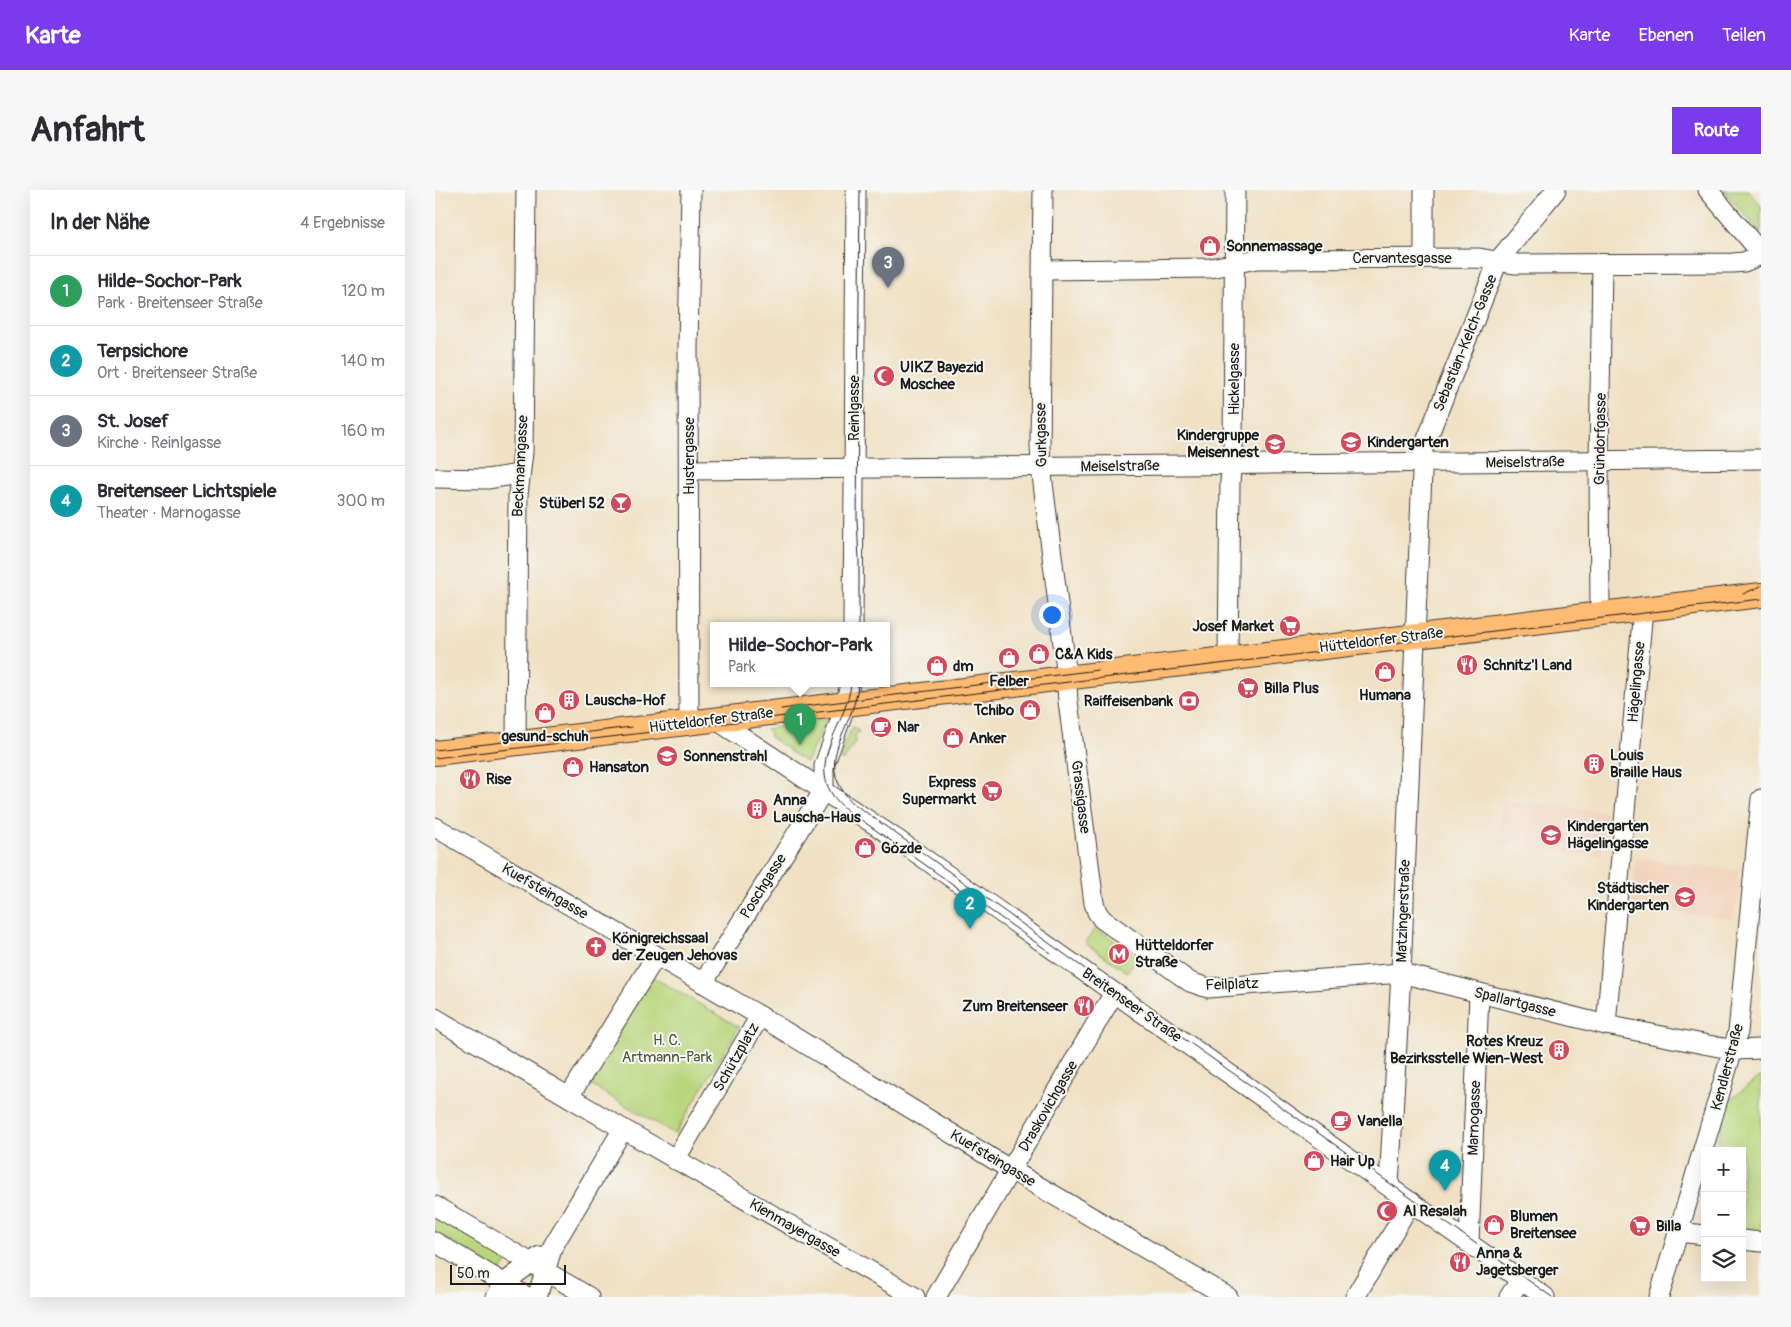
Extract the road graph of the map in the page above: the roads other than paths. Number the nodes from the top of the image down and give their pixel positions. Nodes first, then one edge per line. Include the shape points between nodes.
1 (526, 190) edge
2 (691, 190) edge
3 (856, 190) edge
4 (1043, 190) edge
5 (1235, 190) edge
6 (1425, 190) edge
7 (1556, 190) edge
8 (1707, 190) edge
9 (1761, 254) edge
10 (1424, 258) junction
11 (1498, 261) junction
12 (1234, 263) junction
13 (1602, 264) junction
14 (1043, 270) junction
15 (1761, 459) edge
16 (1599, 461) junction
17 (1422, 463) junction
18 (1232, 465) junction
19 (1041, 467) junction
20 (854, 469) junction
21 (689, 470) junction
22 (520, 474) junction
23 (435, 478) edge
24 (1761, 595) edge
25 (1643, 609) junction
26 (1600, 614) junction
27 (853, 622) edge
28 (1416, 636) junction
29 (1228, 658) junction
30 (1067, 678) junction
31 (848, 694) edge
32 (715, 719) junction
33 (689, 722) junction
34 (516, 743) junction
35 (435, 753) edge
36 (824, 790) junction
37 (1761, 800) edge
38 (435, 827) edge
39 (1099, 915) joint
40 (656, 956) junction
41 (1401, 973) junction
42 (703, 983) junction
43 (1267, 983) joint
44 (1114, 993) junction
45 (1479, 993) junction
46 (760, 1016) junction
47 (435, 1018) edge
48 (1606, 1025) junction
49 (1761, 1049) edge
50 (1734, 1050) junction
51 (569, 1097) junction
52 (623, 1129) junction
53 (675, 1160) junction
54 (1011, 1170) junction
55 (1389, 1185) junction
56 (1411, 1202) junction
57 (435, 1206) edge
58 (1678, 1232) junction
59 (1701, 1235) edge
60 (1746, 1240) edge
61 (435, 1242) edge
62 (1469, 1242) junction
63 (1761, 1242) edge
64 (539, 1267) junction
65 (1521, 1279) junction
66 (500, 1290) edge
67 (527, 1297) edge
68 (537, 1297) edge
69 (589, 1297) edge
70 (915, 1297) edge
71 (936, 1297) edge
72 (1228, 1297) edge
73 (1355, 1297) edge
74 (1509, 1297) edge
75 (1545, 1297) edge
76 (1659, 1297) edge

1 - 22 street, Beckmanngasse
2 - 21 street, Hustergasse
3 - 20 street, Reinlgasse
4 - 14 street, Gurkgasse
5 - 12 street, Hickelgasse
6 - 10 street
7 - 11 street, Sebastian-Kelch-Gasse
8 - 9 street
9 - 13 street, Cervantesgasse via 1733,263
10 - 11 street, Cervantesgasse
10 - 12 street, Cervantesgasse
11 - 13 street, Cervantesgasse via 1514,264
11 - 17 street, Sebastian-Kelch-Gasse via 1423,449
12 - 14 street, Cervantesgasse via 1211,268
12 - 18 street, Hickelgasse
13 - 16 street, Gründorfgasse
14 - 19 street, Gurkgasse
15 - 16 street, Meiselstraße
16 - 17 street, Meiselstraße
16 - 26 street, Gründorfgasse
17 - 18 street, Meiselstraße
17 - 28 street, Sebastian-Kelch-Gasse
18 - 19 street, Meiselstraße
18 - 29 street, Hickelgasse
19 - 20 street, Meiselstraße
19 - 30 street, Gurkgasse
20 - 21 street, Meiselstraße
20 - 27 street, Reinlgasse
21 - 33 street, Hustergasse
22 - 23 street via 487,479
22 - 34 street, Beckmanngasse
24 - 25 main road, Hütteldorfer Straße
25 - 26 main road, Hütteldorfer Straße
25 - 48 street, Hägelingasse
26 - 28 main road, Hütteldorfer Straße
28 - 29 main road, Hütteldorfer Straße
28 - 41 street, Matzingerstraße
29 - 30 main road, Hütteldorfer Straße
30 - 31 main road, Hütteldorfer Straße
30 - 39 street, Grassigasse
31 - 32 main road, Hütteldorfer Straße
31 - 36 street via 824,766
32 - 33 main road, Hütteldorfer Straße
32 - 36 street, Breitenseer Straße
33 - 34 main road, Hütteldorfer Straße
34 - 35 main road, Hütteldorfer Straße
36 - 42 street, Poschgasse
36 - 44 street, Breitenseer Straße
37 - 50 street, Kendlerstraße
38 - 40 street, Kuefsteingasse
39 - 43 street, Feilplatz via 1195,984 1208,988
40 - 42 street, Schützplatz
40 - 51 street
41 - 43 street, Spallartgasse
41 - 45 street, Spallartgasse
41 - 55 street, Matzingerstraße
42 - 46 street, Schützplatz
44 - 54 street, Draskovichgasse
44 - 55 street, Breitenseer Straße
45 - 48 street, Spallartgasse
45 - 62 street, Marnogasse
46 - 53 street, Schützplatz
46 - 54 street, Kuefsteingasse
47 - 51 street
48 - 50 street, Spallartgasse
49 - 50 street, Spallartgasse
50 - 58 street, Kendlerstraße
51 - 52 street
52 - 53 street
52 - 64 street
53 - 70 street, Kienmayergasse
54 - 71 street, Draskovichgasse
54 - 72 street, Kuefsteingasse
55 - 56 street, Breitenseer Straße
56 - 62 street, Breitenseer Straße
56 - 73 street
57 - 64 street
58 - 59 street
58 - 76 street, Kendlerstraße
60 - 63 street
61 - 66 street
62 - 65 street, Breitenseer Straße
64 - 66 street
64 - 68 street
64 - 69 street
65 - 74 street
65 - 75 street, Breitenseer Straße
66 - 67 street

